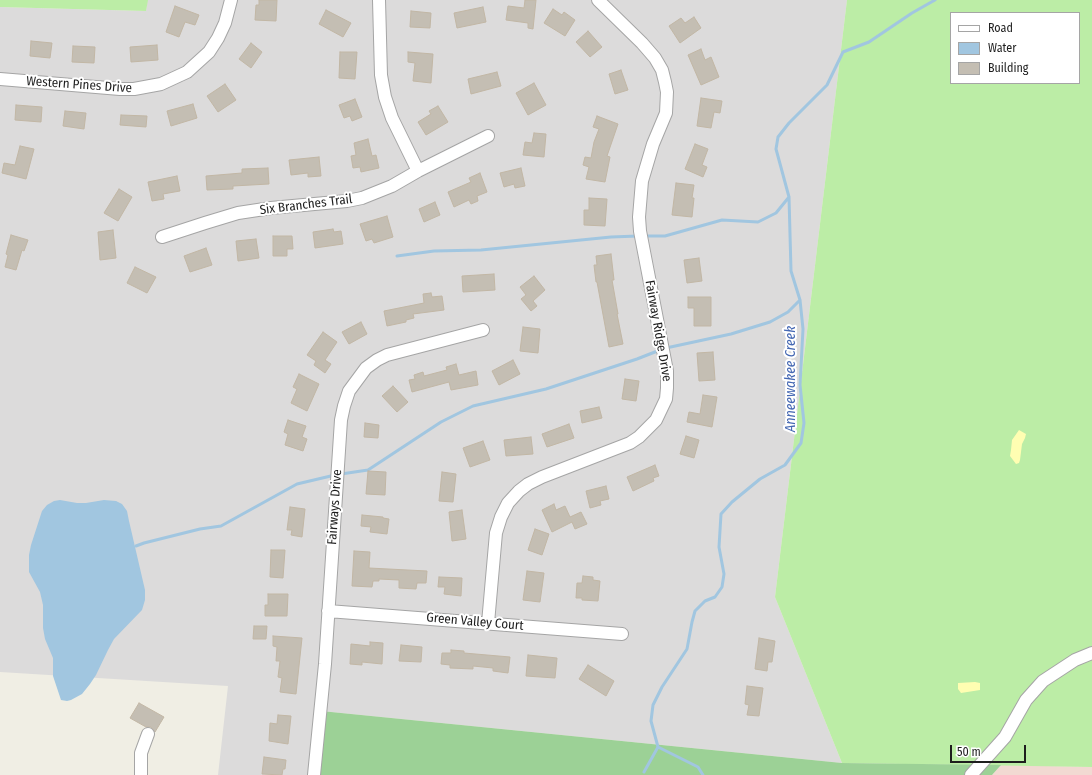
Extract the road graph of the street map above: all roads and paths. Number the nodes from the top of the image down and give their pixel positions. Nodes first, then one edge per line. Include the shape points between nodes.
1 (231, 0) edge
2 (379, 0) edge
3 (598, 0) edge
4 (0, 79) edge
5 (488, 136) dead end
6 (418, 171) junction
7 (162, 237) dead end
8 (483, 330) dead end
9 (328, 611) junction
10 (488, 623) junction
11 (622, 634) dead end
12 (1092, 653) edge
13 (148, 734) dead end
14 (141, 775) edge
15 (314, 775) edge
16 (971, 775) edge

1 - 4 street, Western Pines Drive via 225,23 209,52 187,72 149,88 134,90
2 - 6 street via 381,75 385,97 392,118
3 - 10 street, Fairway Ridge Drive via 655,58 665,82 666,113 642,181 639,217 668,388 662,410 639,437 630,443 528,484 508,503 496,533
5 - 6 street, Six Branches Trail
6 - 7 street, Six Branches Trail via 392,186 362,198 238,213
8 - 9 street, Fairways Drive via 387,355 366,368 349,391 341,420
9 - 10 street, Green Valley Court
9 - 15 street, Fairways Drive
10 - 11 street, Green Valley Court
12 - 16 street via 1075,660 1043,681 1026,700 1004,737
13 - 14 street via 140,753

